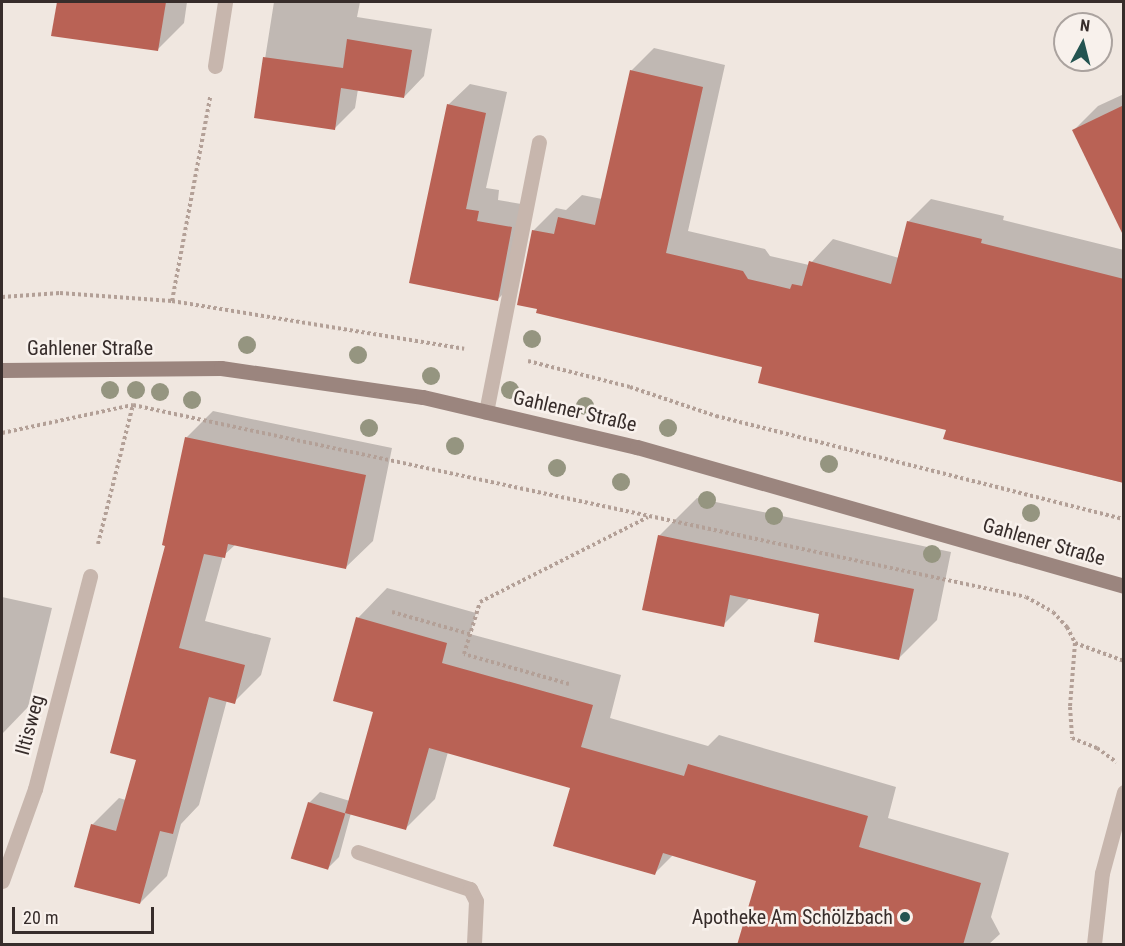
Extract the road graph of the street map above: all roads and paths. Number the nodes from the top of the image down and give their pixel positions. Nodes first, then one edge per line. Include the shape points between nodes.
1 (225, 2) edge
2 (215, 66) joint
3 (539, 142) dead end
4 (2, 297) edge
5 (171, 301) junction
6 (497, 355) junction
7 (2, 370) edge
8 (133, 405) junction
9 (486, 412) junction
10 (2, 433) edge
11 (648, 517) junction
12 (1124, 519) edge
13 (90, 576) joint
14 (1124, 586) edge
15 (392, 612) dead end
16 (470, 634) junction
17 (1075, 643) junction
18 (1124, 661) edge
19 (569, 684) dead end
20 (1124, 767) edge
21 (1124, 792) edge
22 (358, 852) dead end
23 (2, 881) edge
24 (474, 945) edge
25 (1094, 945) edge

1 - 2 street
2 - 5 path
3 - 6 street
4 - 5 path via 60,293
5 - 6 path
6 - 9 street
6 - 12 path via 630,387 716,416
7 - 9 main road, Gahlener Straße via 221,368 423,397
8 - 10 path
8 - 11 path
8 - 13 path
9 - 14 main road, Gahlener Straße via 637,447
11 - 16 path via 480,602
11 - 17 path via 1026,597 1053,612
13 - 23 street, Iltisweg via 35,789
15 - 16 path
16 - 19 path via 465,654
17 - 18 path
17 - 20 path via 1072,738 1097,748
21 - 25 street via 1102,873
22 - 24 street via 470,889 476,901

